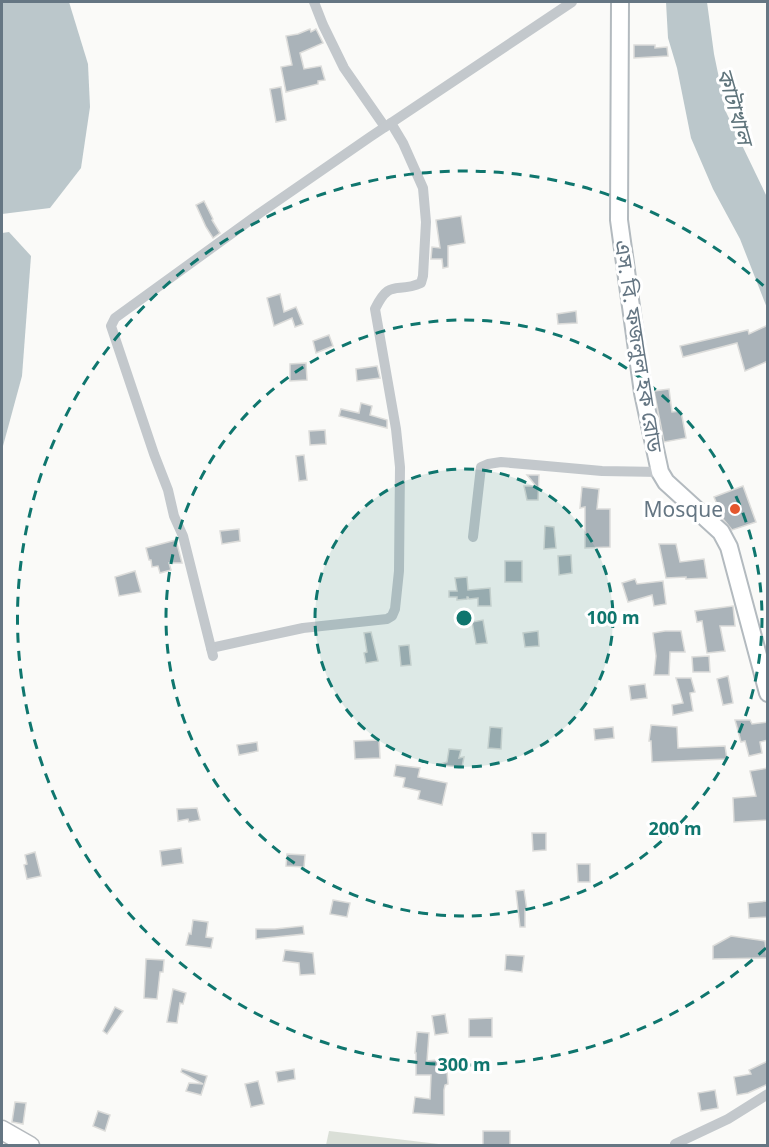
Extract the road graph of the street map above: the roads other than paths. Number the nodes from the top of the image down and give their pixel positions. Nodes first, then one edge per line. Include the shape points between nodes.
1 (314, 2) edge
2 (572, 2) edge
3 (620, 2) edge
4 (388, 125) junction
5 (660, 472) junction
6 (473, 537) dead end
7 (768, 693) edge
8 (768, 1094) edge
9 (2, 1130) edge
10 (675, 1144) dead end
11 (30, 1146) edge

1 - 4 street via 344,68
2 - 4 street
3 - 5 main road, এস. বি. ফজলুল হক রোড via 619,220 643,393
4 - 4 street via 403,143 423,188 426,222 421,283 390,290 375,309 400,467 395,609 387,620 303,628 212,652 183,536 111,326 115,318
5 - 6 street via 501,462 481,466
5 - 7 main road, এস. বি. ফজলুল হক রোড via 720,532 729,547
8 - 10 street via 728,1119
9 - 11 main road

